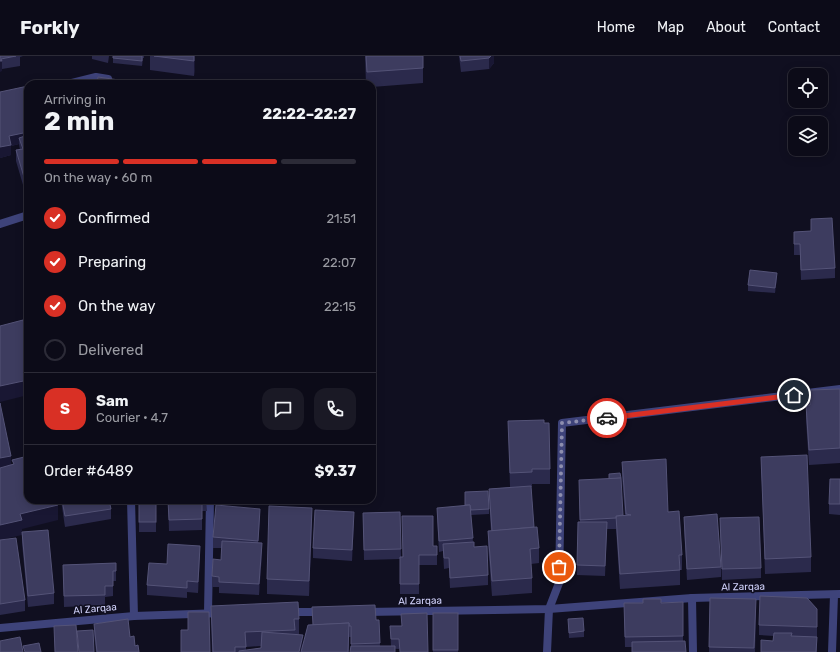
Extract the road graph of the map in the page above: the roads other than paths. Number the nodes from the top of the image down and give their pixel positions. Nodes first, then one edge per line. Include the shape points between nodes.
1 (84, 80) edge
2 (118, 80) edge
3 (24, 216) edge
4 (0, 224) edge
5 (840, 389) edge
6 (131, 504) edge
7 (210, 504) edge
8 (837, 595) edge
9 (692, 598) junction
10 (549, 609) junction
11 (281, 612) edge
12 (328, 612) edge
13 (359, 612) edge
14 (208, 613) junction
15 (230, 613) edge
16 (134, 616) junction
17 (0, 628) edge
18 (547, 652) edge
19 (693, 652) edge
20 (832, 652) edge

1 - 2 street via 96,77
3 - 4 street
5 - 10 street via 562,423 558,583
6 - 16 street
7 - 14 street
8 - 9 street, Al Zarqaa
8 - 20 street
9 - 10 street, Al Zarqaa
9 - 19 street
10 - 13 street, Al Zarqaa
10 - 18 street
11 - 12 street
14 - 15 street, Al Zarqaa
14 - 16 street, Al Zarqaa
16 - 17 street, Al Zarqaa

